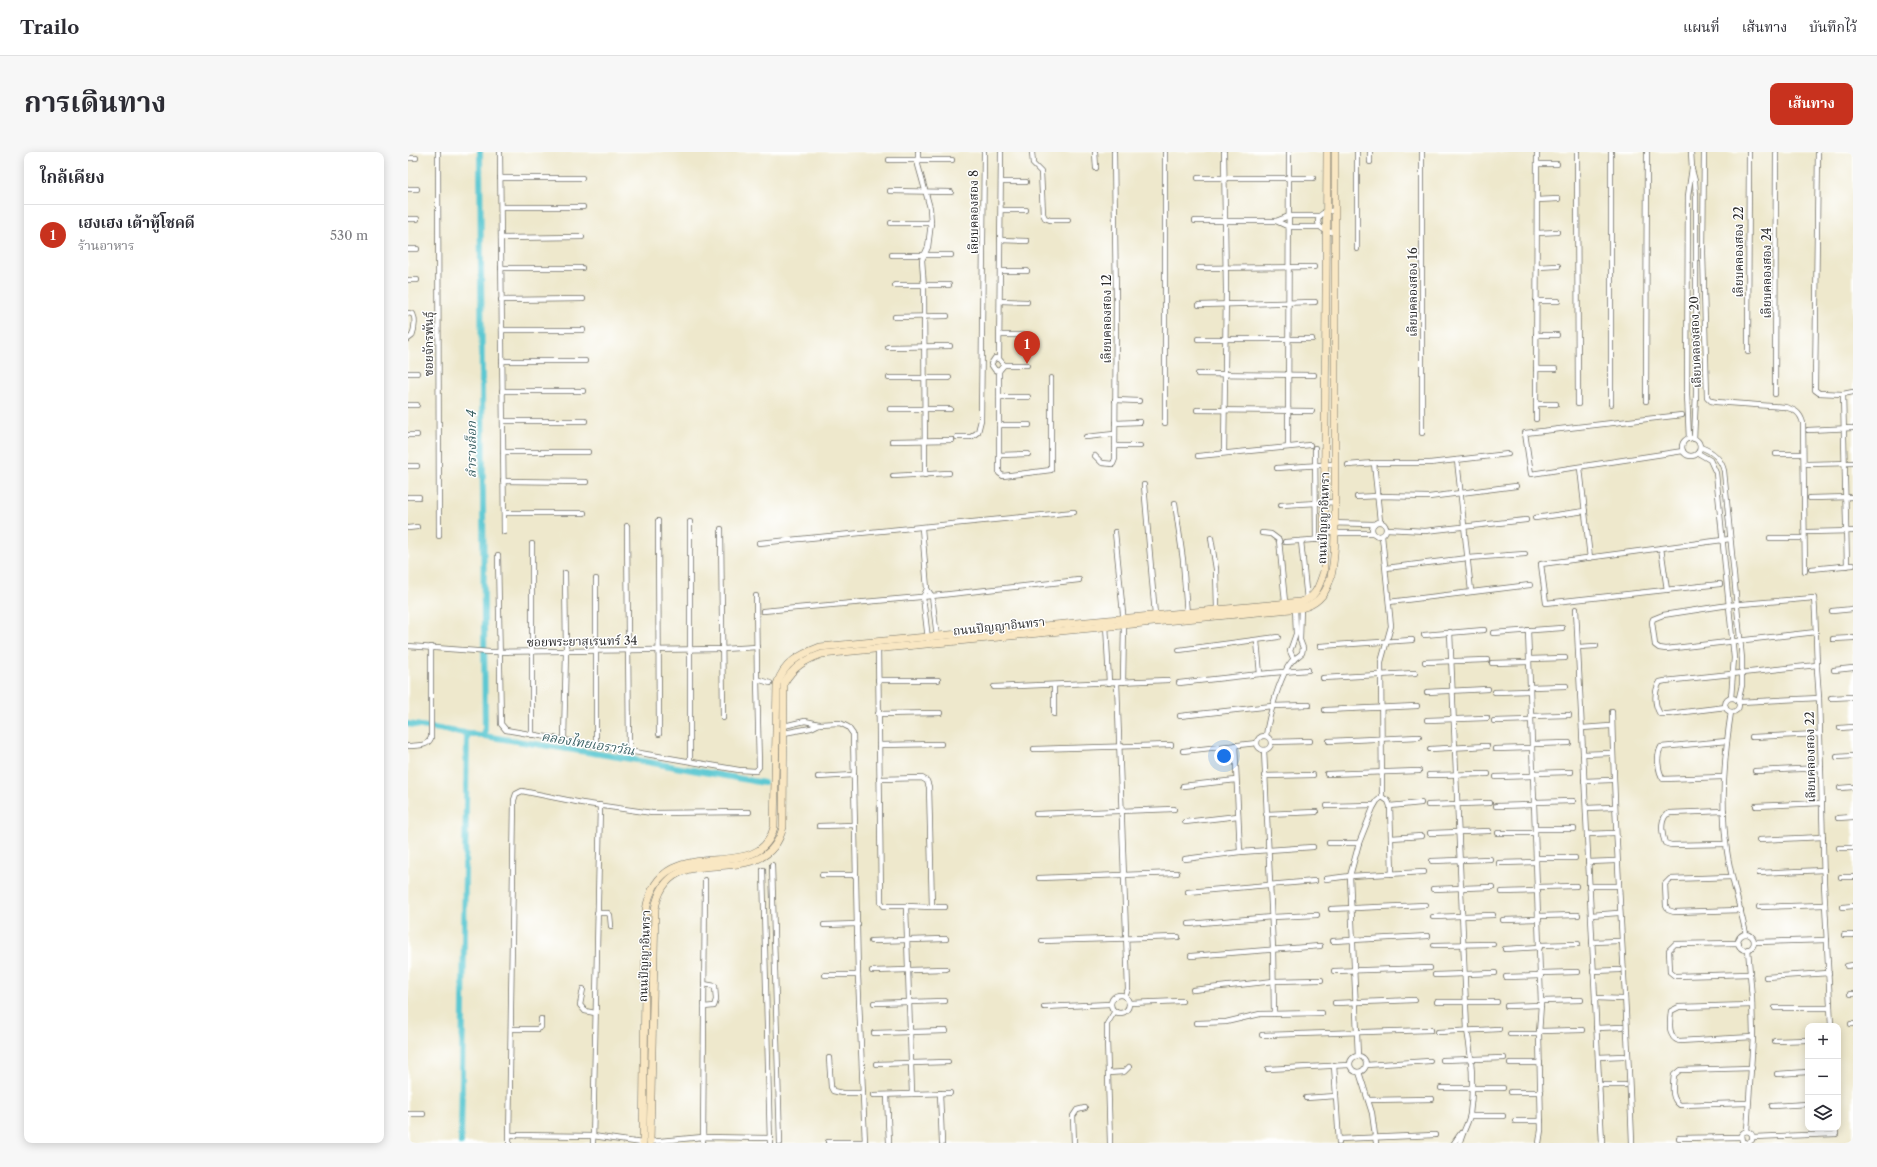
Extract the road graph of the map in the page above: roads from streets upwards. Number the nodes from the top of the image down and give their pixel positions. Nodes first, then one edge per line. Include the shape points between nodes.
1 (438, 152) edge
2 (500, 152) edge
3 (918, 152) edge
4 (984, 152) edge
5 (1001, 152) edge
6 (1032, 152) edge
7 (1095, 152) edge
8 (1114, 152) edge
9 (1166, 152) edge
10 (1224, 152) edge
11 (1289, 152) edge
12 (1327, 152) edge
13 (1335, 152) edge
14 (1357, 152) edge
15 (1370, 152) edge
16 (1422, 152) edge
17 (1537, 152) edge
18 (1577, 152) edge
19 (1611, 152) edge
20 (1647, 152) edge
21 (1692, 152) edge
22 (1704, 152) edge
23 (1749, 152) edge
24 (1776, 152) edge
25 (1818, 152) edge
26 (408, 158) edge
27 (416, 158) dead end
28 (890, 160) dead end
29 (918, 160) junction
30 (952, 160) dead end
31 (1370, 162) dead end
32 (1537, 164) junction
33 (1557, 164) dead end
34 (1096, 168) dead end
35 (1692, 168) junction
36 (500, 178) junction
37 (582, 178) dead end
38 (1198, 178) dead end
39 (1224, 178) junction
40 (1289, 178) junction
41 (1313, 178) dead end
42 (1001, 182) junction
43 (1026, 182) dead end
44 (408, 189) edge
45 (417, 189) dead end
46 (890, 191) dead end
47 (926, 192) junction
48 (951, 192) dead end
49 (1558, 199) dead end
50 (1537, 200) junction
51 (500, 207) junction
52 (583, 207) dead end
53 (1001, 210) junction
54 (1026, 210) dead end
55 (1327, 210) junction
56 (1335, 210) junction
57 (1289, 216) junction
58 (1320, 216) junction
59 (408, 219) edge
60 (417, 220) dead end
61 (1068, 220) dead end
62 (1195, 221) dead end
63 (1225, 221) junction
64 (1276, 221) junction
65 (891, 223) dead end
66 (931, 223) junction
67 (1289, 227) junction
68 (1319, 227) junction
69 (1327, 232) junction
70 (1335, 232) junction
71 (1557, 232) dead end
72 (1537, 233) junction
73 (582, 237) dead end
74 (501, 238) junction
75 (1000, 240) junction
76 (1028, 241) dead end
77 (408, 249) edge
78 (417, 249) dead end
79 (1357, 250) dead end
80 (892, 255) dead end
81 (924, 255) junction
82 (951, 255) dead end
83 (1558, 266) dead end
84 (1225, 267) junction
85 (1289, 267) junction
86 (1314, 267) dead end
87 (1536, 267) junction
88 (501, 268) junction
89 (582, 268) dead end
90 (1199, 268) dead end
91 (1000, 271) junction
92 (1028, 271) dead end
93 (408, 280) edge
94 (417, 280) dead end
95 (924, 284) junction
96 (895, 285) dead end
97 (949, 285) dead end
98 (1688, 288) junction
99 (1696, 289) junction
100 (583, 299) dead end
101 (501, 300) junction
102 (1536, 301) junction
103 (1558, 301) dead end
104 (1000, 302) junction
105 (1027, 302) dead end
106 (1290, 302) junction
107 (1315, 302) dead end
108 (1198, 305) dead end
109 (1225, 305) junction
110 (408, 313) edge
111 (947, 316) dead end
112 (895, 317) dead end
113 (924, 317) junction
114 (502, 330) junction
115 (583, 330) dead end
116 (1000, 335) junction
117 (1028, 335) dead end
118 (1536, 335) junction
119 (1557, 335) dead end
120 (1224, 338) junction
121 (1289, 338) junction
122 (408, 339) edge
123 (1198, 339) dead end
124 (1312, 339) dead end
125 (924, 346) junction
126 (950, 346) dead end
127 (888, 347) dead end
128 (1748, 352) dead end
129 (999, 359) junction
130 (502, 361) junction
131 (585, 361) dead end
132 (1004, 365) junction
133 (1028, 365) dead end
134 (1536, 369) junction
135 (1555, 369) dead end
136 (999, 371) junction
137 (408, 373) edge
138 (417, 373) dead end
139 (1198, 374) dead end
140 (1224, 374) junction
141 (1288, 375) junction
142 (1314, 375) dead end
143 (889, 378) dead end
144 (925, 378) junction
145 (949, 378) dead end
146 (1051, 378) dead end
147 (502, 391) junction
148 (583, 391) dead end
149 (1853, 392) edge
150 (1775, 394) dead end
151 (1843, 394) junction
152 (999, 397) junction
153 (1028, 397) dead end
154 (1115, 400) junction
155 (1140, 401) dead end
156 (1646, 401) dead end
157 (1536, 404) junction
158 (1556, 404) dead end
159 (1578, 404) dead end
160 (1611, 404) dead end
161 (408, 405) edge
162 (417, 405) dead end
163 (890, 409) dead end
164 (925, 409) junction
165 (950, 409) dead end
166 (1197, 410) dead end
167 (1224, 410) junction
168 (1288, 410) junction
169 (1312, 411) dead end
170 (1682, 415) dead end
171 (1536, 419) dead end
172 (503, 421) junction
173 (585, 421) dead end
174 (1140, 422) dead end
175 (1115, 423) junction
176 (1165, 423) dead end
177 (999, 424) junction
178 (1029, 424) dead end
179 (1853, 428) edge
180 (1845, 429) junction
181 (1808, 430) dead end
182 (1422, 433) dead end
183 (1114, 434) junction
184 (408, 435) edge
185 (417, 435) dead end
186 (957, 437) dead end
187 (1086, 437) dead end
188 (1691, 439) junction
189 (925, 440) junction
190 (952, 440) dead end
191 (892, 441) dead end
192 (1114, 446) junction
193 (1140, 446) dead end
194 (1288, 446) junction
195 (1700, 446) junction
196 (1683, 451) junction
197 (503, 452) junction
198 (588, 452) dead end
199 (1224, 453) junction
200 (1698, 453) junction
201 (1028, 454) dead end
202 (1508, 454) dead end
203 (1776, 454) dead end
204 (1802, 454) junction
205 (999, 455) junction
206 (1095, 456) dead end
207 (1198, 456) dead end
208 (1457, 460) junction
209 (1374, 463) junction
210 (1845, 463) junction
211 (1853, 463) edge
212 (1335, 464) junction
213 (1807, 464) dead end
214 (1315, 465) junction
215 (1325, 465) junction
216 (1348, 465) dead end
217 (408, 466) edge
218 (417, 466) dead end
219 (1277, 468) dead end
220 (1580, 468) junction
221 (949, 473) dead end
222 (925, 475) junction
223 (893, 476) dead end
224 (503, 481) junction
225 (586, 482) dead end
226 (1144, 485) dead end
227 (1516, 486) dead end
228 (1461, 494) junction
229 (1378, 496) junction
230 (408, 497) edge
231 (418, 497) dead end
232 (1846, 497) junction
233 (1853, 497) edge
234 (1357, 498) dead end
235 (1810, 498) dead end
236 (1314, 502) junction
237 (1325, 502) junction
238 (1336, 502) junction
239 (1176, 503) dead end
240 (1281, 505) dead end
241 (1585, 511) junction
242 (1074, 512) dead end
243 (504, 513) junction
244 (584, 513) dead end
245 (1535, 518) dead end
246 (1526, 520) dead end
247 (658, 521) dead end
248 (1380, 521) junction
249 (690, 522) dead end
250 (1325, 524) junction
251 (1335, 524) junction
252 (1374, 524) junction
253 (627, 526) dead end
254 (1465, 526) junction
255 (417, 527) dead end
256 (408, 528) edge
257 (922, 528) junction
258 (721, 529) dead end
259 (1387, 529) junction
260 (1846, 531) junction
261 (1853, 531) edge
262 (504, 532) dead end
263 (1115, 532) dead end
264 (1808, 532) dead end
265 (1262, 533) dead end
266 (1335, 533) junction
267 (1373, 533) junction
268 (439, 536) dead end
269 (1325, 536) junction
270 (1382, 536) junction
271 (1211, 538) dead end
272 (1770, 538) dead end
273 (1803, 538) junction
274 (1730, 539) junction
275 (1316, 540) junction
276 (1723, 540) junction
277 (1301, 541) junction
278 (1285, 542) dead end
279 (759, 543) dead end
280 (532, 544) dead end
281 (1661, 548) junction
282 (1525, 554) dead end
283 (498, 555) dead end
284 (1468, 558) junction
285 (1590, 558) junction
286 (1853, 565) edge
287 (1847, 566) junction
288 (1386, 568) junction
289 (1811, 569) dead end
290 (1805, 571) dead end
291 (565, 573) dead end
292 (596, 579) dead end
293 (1079, 580) dead end
294 (1720, 584) dead end
295 (1530, 585) dead end
296 (927, 589) junction
297 (1667, 590) junction
298 (1471, 591) junction
299 (756, 596) dead end
300 (923, 596) junction
301 (932, 596) junction
302 (1285, 602) junction
303 (1389, 602) junction
304 (1299, 604) junction
305 (1736, 605) junction
306 (1729, 606) junction
307 (1217, 609) junction
308 (1576, 609) dead end
309 (1853, 609) edge
310 (763, 611) dead end
311 (1832, 611) dead end
312 (1155, 615) junction
313 (1187, 615) junction
314 (1123, 621) junction
315 (1106, 623) junction
316 (1562, 628) dead end
317 (1484, 630) dead end
318 (1528, 630) junction
319 (1450, 632) junction
320 (1816, 632) junction
321 (1493, 633) dead end
322 (1424, 635) dead end
323 (1278, 637) dead end
324 (1853, 638) edge
325 (1298, 639) junction
326 (1740, 639) junction
327 (1833, 639) dead end
328 (928, 640) junction
329 (938, 640) junction
330 (1412, 640) dead end
331 (1732, 640) junction
332 (1257, 641) junction
333 (1386, 642) junction
334 (878, 645) junction
335 (408, 646) edge
336 (1320, 646) dead end
337 (1596, 646) dead end
338 (757, 647) junction
339 (1578, 647) junction
340 (431, 648) junction
341 (722, 649) junction
342 (596, 650) junction
343 (628, 650) junction
344 (659, 650) junction
345 (690, 650) junction
346 (1179, 650) dead end
347 (532, 651) junction
348 (566, 651) junction
349 (500, 652) junction
350 (1565, 658) dead end
351 (1294, 660) junction
352 (1487, 660) dead end
353 (1529, 660) junction
354 (1425, 662) dead end
355 (1452, 662) junction
356 (1492, 663) dead end
357 (1817, 665) junction
358 (1853, 668) edge
359 (1308, 670) dead end
360 (1834, 670) dead end
361 (1287, 672) junction
362 (1742, 672) junction
363 (1415, 673) dead end
364 (1734, 673) junction
365 (1260, 674) junction
366 (1381, 674) junction
367 (1322, 678) dead end
368 (757, 679) junction
369 (878, 680) junction
370 (938, 680) dead end
371 (1168, 680) dead end
372 (1117, 682) junction
373 (1123, 682) junction
374 (770, 683) dead end
375 (1109, 683) junction
376 (1179, 683) dead end
377 (1054, 685) junction
378 (1566, 686) dead end
379 (994, 687) dead end
380 (1488, 689) dead end
381 (1530, 689) junction
382 (1453, 691) junction
383 (1427, 692) dead end
384 (1495, 692) dead end
385 (1853, 697) edge
386 (1731, 698) junction
387 (1819, 698) junction
388 (1831, 698) dead end
389 (1738, 702) junction
390 (1310, 705) dead end
391 (1272, 706) junction
392 (1417, 706) dead end
393 (1381, 707) junction
394 (1726, 707) junction
395 (1325, 710) dead end
396 (1612, 712) dead end
397 (1731, 712) junction
398 (940, 713) dead end
399 (878, 714) junction
400 (1054, 714) dead end
401 (1569, 715) dead end
402 (1180, 716) dead end
403 (723, 718) dead end
404 (1487, 718) dead end
405 (1531, 718) junction
406 (1454, 719) junction
407 (1427, 720) dead end
408 (1494, 720) dead end
409 (1610, 726) dead end
410 (1853, 727) edge
411 (1582, 728) junction
412 (1840, 728) dead end
413 (784, 730) junction
414 (659, 734) dead end
415 (1820, 734) junction
416 (532, 735) junction
417 (1266, 736) junction
418 (1752, 737) dead end
419 (1419, 738) dead end
420 (564, 740) junction
421 (1382, 740) junction
422 (1310, 741) dead end
423 (1329, 741) dead end
424 (1727, 741) junction
425 (1271, 742) junction
426 (1257, 743) junction
427 (1570, 743) dead end
428 (941, 744) dead end
429 (879, 745) junction
430 (1171, 745) dead end
431 (1235, 745) junction
432 (408, 746) edge
433 (596, 746) junction
434 (1487, 746) dead end
435 (1532, 746) junction
436 (1119, 747) junction
437 (1456, 747) junction
438 (1034, 749) dead end
439 (1430, 749) dead end
440 (1495, 749) dead end
441 (1264, 750) junction
442 (629, 751) junction
443 (1183, 751) dead end
444 (1610, 753) dead end
445 (1583, 754) junction
446 (1853, 756) edge
447 (1837, 757) dead end
448 (690, 761) junction
449 (1821, 768) junction
450 (1419, 771) dead end
451 (1755, 771) dead end
452 (1382, 772) junction
453 (1571, 772) dead end
454 (1314, 774) dead end
455 (1327, 774) dead end
456 (1457, 774) junction
457 (1488, 774) dead end
458 (854, 775) junction
459 (1429, 775) dead end
460 (1533, 775) junction
461 (1264, 776) junction
462 (818, 777) dead end
463 (1496, 777) dead end
464 (1724, 777) junction
465 (879, 779) junction
466 (1236, 780) junction
467 (1611, 780) dead end
468 (1584, 781) junction
469 (1183, 786) dead end
470 (1853, 787) edge
471 (1840, 788) dead end
472 (1382, 797) junction
473 (1573, 801) dead end
474 (1421, 803) dead end
475 (1490, 803) dead end
476 (1534, 803) junction
477 (1822, 803) junction
478 (1458, 804) junction
479 (600, 805) junction
480 (1374, 805) junction
481 (1428, 805) dead end
482 (1328, 806) dead end
483 (1390, 806) junction
484 (1496, 806) dead end
485 (1756, 806) dead end
486 (1613, 807) dead end
487 (1586, 808) junction
488 (1174, 809) dead end
489 (1724, 810) junction
490 (1122, 811) junction
491 (749, 812) dead end
492 (1316, 812) dead end
493 (1036, 814) dead end
494 (1266, 814) junction
495 (1238, 816) junction
496 (1853, 817) edge
497 (1838, 818) dead end
498 (1185, 822) dead end
499 (855, 825) junction
500 (819, 826) dead end
501 (1574, 829) dead end
502 (1489, 830) dead end
503 (1535, 831) junction
504 (1459, 832) junction
505 (1430, 833) dead end
506 (1498, 833) dead end
507 (1614, 833) dead end
508 (1587, 834) junction
509 (1422, 836) dead end
510 (1823, 837) junction
511 (1391, 838) junction
512 (1760, 840) dead end
513 (1329, 843) dead end
514 (1359, 843) junction
515 (1726, 844) junction
516 (1313, 847) dead end
517 (1839, 848) dead end
518 (1853, 848) edge
519 (1268, 850) junction
520 (1240, 852) junction
521 (1575, 858) dead end
522 (1185, 859) dead end
523 (1490, 859) dead end
524 (1460, 860) junction
525 (1536, 860) junction
526 (1432, 861) dead end
527 (1615, 861) dead end
528 (1588, 862) junction
529 (1499, 863) dead end
530 (772, 865) dead end
531 (763, 870) dead end
532 (1824, 870) junction
533 (1424, 872) dead end
534 (1177, 873) dead end
535 (1759, 873) dead end
536 (1392, 874) junction
537 (856, 875) junction
538 (1124, 875) junction
539 (822, 876) dead end
540 (1350, 876) junction
541 (1732, 877) junction
542 (1842, 877) dead end
543 (1853, 877) edge
544 (1039, 878) dead end
545 (1326, 879) dead end
546 (705, 880) dead end
547 (1315, 881) dead end
548 (1270, 884) junction
549 (1576, 886) dead end
550 (1589, 886) junction
551 (1616, 886) dead end
552 (1492, 887) dead end
553 (1461, 888) junction
554 (1433, 889) dead end
555 (1537, 889) junction
556 (1188, 892) dead end
557 (1502, 892) dead end
558 (1426, 904) dead end
559 (1825, 905) junction
560 (906, 906) junction
561 (1853, 906) edge
562 (932, 907) junction
563 (945, 907) dead end
564 (1843, 907) dead end
565 (1352, 908) junction
566 (1759, 908) dead end
567 (1331, 909) dead end
568 (1741, 910) junction
569 (597, 912) junction
570 (1618, 913) dead end
571 (1591, 914) junction
572 (1317, 915) dead end
573 (1493, 915) dead end
574 (1578, 915) dead end
575 (1462, 916) junction
576 (1272, 917) junction
577 (1433, 917) dead end
578 (1539, 917) junction
579 (1503, 920) dead end
580 (858, 924) junction
581 (1189, 924) dead end
582 (824, 925) dead end
583 (611, 926) dead end
584 (1746, 934) junction
585 (1844, 935) dead end
586 (1853, 935) edge
587 (1428, 936) dead end
588 (1178, 937) dead end
589 (946, 939) dead end
590 (1127, 939) junction
591 (1353, 939) junction
592 (908, 940) junction
593 (1827, 940) junction
594 (871, 941) dead end
595 (1042, 941) dead end
596 (1333, 941) dead end
597 (1619, 941) dead end
598 (1592, 942) junction
599 (1754, 942) junction
600 (1739, 943) junction
601 (1464, 944) junction
602 (1493, 944) dead end
603 (1578, 944) dead end
604 (1434, 945) dead end
605 (1320, 946) dead end
606 (1540, 946) junction
607 (1505, 948) dead end
608 (1273, 949) junction
609 (1748, 949) junction
610 (1191, 956) dead end
611 (1853, 965) edge
612 (1847, 966) dead end
613 (1430, 968) dead end
614 (946, 969) dead end
615 (908, 970) junction
616 (1354, 970) junction
617 (1619, 970) dead end
618 (872, 971) dead end
619 (1334, 971) dead end
620 (1594, 971) junction
621 (1578, 972) dead end
622 (1495, 973) dead end
623 (1828, 973) junction
624 (858, 974) junction
625 (1465, 974) junction
626 (1750, 974) junction
627 (826, 975) dead end
628 (1435, 975) dead end
629 (1541, 975) junction
630 (1766, 976) dead end
631 (1506, 977) dead end
632 (1321, 980) dead end
633 (1274, 981) junction
634 (704, 984) junction
635 (583, 989) dead end
636 (1193, 990) dead end
637 (1125, 996) junction
638 (1595, 998) junction
639 (1622, 999) dead end
640 (1415, 1000) dead end
641 (1581, 1000) dead end
642 (945, 1001) dead end
643 (1182, 1001) dead end
644 (909, 1002) junction
645 (1355, 1002) junction
646 (1437, 1002) dead end
647 (1466, 1002) junction
648 (1497, 1002) dead end
649 (874, 1003) dead end
650 (1129, 1003) junction
651 (1335, 1003) dead end
652 (1541, 1003) junction
653 (1110, 1004) junction
654 (1507, 1006) dead end
655 (1752, 1006) junction
656 (704, 1007) junction
657 (1044, 1007) dead end
658 (1775, 1008) dead end
659 (1830, 1008) junction
660 (1114, 1012) junction
661 (1322, 1013) dead end
662 (595, 1014) junction
663 (1274, 1014) junction
664 (541, 1019) dead end
665 (1197, 1023) dead end
666 (1831, 1023) edge
667 (1622, 1027) dead end
668 (1596, 1028) junction
669 (511, 1029) junction
670 (1499, 1029) dead end
671 (1431, 1030) dead end
672 (1467, 1030) junction
673 (1582, 1030) dead end
674 (910, 1031) junction
675 (946, 1031) dead end
676 (1357, 1032) junction
677 (1438, 1032) dead end
678 (1539, 1032) junction
679 (874, 1033) dead end
680 (1510, 1034) dead end
681 (1262, 1035) dead end
682 (1753, 1037) junction
683 (1805, 1040) edge
684 (1775, 1041) dead end
685 (1358, 1056) junction
686 (1624, 1056) dead end
687 (1598, 1057) junction
688 (830, 1058) dead end
689 (1504, 1058) dead end
690 (1472, 1059) junction
691 (1443, 1060) dead end
692 (1430, 1061) dead end
693 (948, 1062) dead end
694 (911, 1063) junction
695 (1510, 1063) dead end
696 (1540, 1063) junction
697 (876, 1064) dead end
698 (1334, 1065) junction
699 (1350, 1065) junction
700 (1366, 1065) junction
701 (1129, 1067) dead end
702 (1752, 1068) junction
703 (1268, 1069) dead end
704 (1360, 1072) junction
705 (1805, 1072) edge
706 (1108, 1073) junction
707 (1777, 1074) dead end
708 (1599, 1085) junction
709 (1625, 1085) dead end
710 (1441, 1088) dead end
711 (1472, 1088) junction
712 (1503, 1088) dead end
713 (1511, 1092) dead end
714 (1541, 1092) junction
715 (863, 1093) junction
716 (940, 1093) junction
717 (950, 1093) dead end
718 (912, 1094) junction
719 (874, 1095) dead end
720 (887, 1095) junction
721 (1336, 1096) junction
722 (1306, 1098) dead end
723 (1432, 1099) dead end
724 (1368, 1100) junction
725 (1748, 1103) junction
726 (1805, 1104) edge
727 (1772, 1106) dead end
728 (1085, 1108) dead end
729 (408, 1114) edge
730 (423, 1114) dead end
731 (1470, 1116) junction
732 (1503, 1116) dead end
733 (1515, 1121) dead end
734 (1541, 1121) junction
735 (1747, 1131) junction
736 (1836, 1131) edge
737 (770, 1132) junction
738 (780, 1132) junction
739 (1462, 1132) junction
740 (510, 1135) junction
741 (1434, 1135) dead end
742 (593, 1136) junction
743 (703, 1137) junction
744 (1740, 1137) junction
745 (1753, 1137) junction
746 (1679, 1138) dead end
747 (770, 1140) edge
748 (1376, 1140) edge
749 (1339, 1141) edge
750 (828, 1142) dead end
751 (510, 1143) edge
752 (593, 1143) edge
753 (646, 1143) edge
754 (703, 1143) edge
755 (780, 1143) edge
756 (865, 1143) edge
757 (889, 1143) edge
758 (942, 1143) edge
759 (1074, 1143) edge
760 (1110, 1143) edge
761 (1454, 1143) edge
762 (1460, 1143) edge
763 (1539, 1143) edge
764 (1602, 1143) edge
765 (1632, 1143) edge
766 (1746, 1143) edge

1 - 268 street, ซอยจักรพันธุ์
2 - 36 street
3 - 29 street
4 - 186 street, เลียบคลองสอง 8 via 980,428 975,435
5 - 42 street
6 - 61 street via 1032,164 1041,172 1045,218
7 - 34 street
8 - 154 street, เลียบคลองสอง 12
9 - 176 street
10 - 39 street
11 - 40 street
12 - 55 street, ถนนปัญญาอินทรา
13 - 56 street, ถนนปัญญาอินทรา
14 - 79 street
15 - 31 street
16 - 182 street, เลียบคลองสอง 16
17 - 32 street
18 - 159 street
19 - 160 street
20 - 156 street
21 - 35 street
22 - 204 street, เลียบคลองสอง 20 via 1703,252 1707,397 1716,402 1795,410 1801,416
23 - 128 street, เลียบคลองสอง 22
24 - 150 street, เลียบคลองสอง 24
25 - 151 street via 1815,386 1819,393
26 - 27 street
28 - 29 street
29 - 30 street
29 - 47 street
32 - 33 street
32 - 50 street
35 - 98 street via 1688,196
35 - 99 street via 1696,189
36 - 37 street
36 - 51 street
38 - 39 street
39 - 40 street
39 - 63 street
40 - 41 street
40 - 57 street
42 - 43 street
42 - 53 street
44 - 45 street
46 - 47 street
47 - 48 street
47 - 66 street
49 - 50 street
50 - 72 street
51 - 52 street
51 - 74 street
53 - 54 street
53 - 75 street
55 - 56 street
55 - 58 street
55 - 69 street, ถนนปัญญาอินทรา
56 - 70 street, ถนนปัญญาอินทรา
57 - 58 street
57 - 64 street
57 - 67 street
58 - 68 street
59 - 60 street
62 - 63 street
63 - 64 street
63 - 84 street
64 - 67 street
65 - 66 street
66 - 81 street via 928,247
67 - 68 street
67 - 85 street
68 - 69 street
69 - 70 street
69 - 215 street, ถนนปัญญาอินทรา
70 - 212 street, ถนนปัญญาอินทรา
71 - 72 street
72 - 87 street
73 - 74 street
74 - 88 street
75 - 76 street
75 - 91 street
77 - 78 street
80 - 81 street
81 - 82 street
81 - 95 street
83 - 87 street
84 - 85 street
84 - 90 street
84 - 109 street
85 - 86 street
85 - 106 street
87 - 102 street
88 - 89 street
88 - 101 street
91 - 92 street
91 - 104 street
93 - 94 street
95 - 96 street
95 - 97 street
95 - 113 street
98 - 99 street
98 - 188 street
99 - 188 street via 1696,395
100 - 101 street
101 - 114 street
102 - 103 street
102 - 118 street
104 - 105 street
104 - 116 street
106 - 107 street
106 - 109 street
106 - 121 street
108 - 109 street
109 - 120 street
110 - 122 street via 414,316 414,331
111 - 113 street
112 - 113 street
113 - 125 street
114 - 115 street
114 - 130 street
116 - 117 street
116 - 129 street
118 - 119 street
118 - 134 street
120 - 121 street
120 - 123 street
120 - 140 street
121 - 124 street
121 - 141 street
125 - 126 street
125 - 127 street
125 - 144 street
129 - 132 street
129 - 136 street via 995,358 991,364 992,368
130 - 131 street
130 - 147 street
132 - 133 street
132 - 136 street
134 - 135 street
134 - 157 street
136 - 152 street
137 - 138 street
139 - 140 street
140 - 141 street
140 - 167 street
141 - 142 street
141 - 168 street
143 - 144 street
144 - 145 street
144 - 164 street
146 - 205 street via 1051,470 1003,476 999,472
147 - 148 street
147 - 172 street
149 - 151 street
151 - 180 street
152 - 153 street
152 - 177 street
154 - 155 street
154 - 175 street, เลียบคลองสอง 12
157 - 158 street
157 - 171 street
161 - 162 street
163 - 164 street
164 - 165 street
164 - 189 street
166 - 167 street
167 - 168 street
167 - 199 street
168 - 169 street
168 - 194 street
170 - 220 street via 1525,433 1531,474
172 - 173 street
172 - 197 street
174 - 175 street
175 - 183 street, เลียบคลองสอง 12
177 - 178 street
177 - 205 street
179 - 180 street
180 - 181 street
180 - 210 street
183 - 187 street
183 - 192 street, เลียบคลองสอง 12
184 - 185 street
188 - 195 street
188 - 196 street via 1683,445
189 - 190 street
189 - 191 street
189 - 222 street
192 - 193 street
192 - 206 street, เลียบคลองสอง 12 via 1115,459 1112,464 1100,462
194 - 199 street
194 - 214 street via 1312,446
195 - 200 street
195 - 274 street via 1716,456 1724,468
196 - 200 street via 1690,456
196 - 220 street
197 - 198 street
197 - 224 street
199 - 207 street
200 - 276 street via 1710,460 1715,469
201 - 205 street
202 - 208 street
203 - 204 street
204 - 273 street, เลียบคลองสอง 20
208 - 209 street
208 - 228 street
209 - 216 street
209 - 229 street
210 - 211 street
210 - 213 street
210 - 232 street
212 - 215 street
212 - 238 street, ถนนปัญญาอินทรา
214 - 215 street
214 - 219 street
214 - 236 street
215 - 237 street, ถนนปัญญาอินทรา
217 - 218 street
220 - 241 street
221 - 222 street
222 - 223 street
224 - 225 street
224 - 243 street
226 - 312 street
227 - 228 street
228 - 229 street via 1429,497
228 - 254 street
229 - 234 street
229 - 248 street
230 - 231 street
232 - 233 street
232 - 235 street
232 - 260 street
236 - 237 street
236 - 240 street
236 - 275 street
237 - 238 street
237 - 250 street, ถนนปัญญาอินทรา
238 - 251 street, ถนนปัญญาอินทรา
239 - 313 street
241 - 245 street
241 - 285 street
242 - 257 street
243 - 244 street
243 - 262 street
246 - 254 street
247 - 344 street
248 - 252 street
248 - 259 street
249 - 345 street
250 - 251 street
250 - 269 street, ถนนปัญญาอินทรา
251 - 252 street
251 - 266 street, ถนนปัญญาอินทรา
252 - 267 street
253 - 343 street
254 - 259 street via 1425,531
254 - 284 street
255 - 256 street
257 - 279 street
257 - 296 street
258 - 341 street
259 - 270 street
260 - 261 street
260 - 264 street
260 - 287 street
263 - 314 street
265 - 302 street via 1271,534 1279,540
266 - 267 street
266 - 269 street
266 - 304 street, ถนนปัญญาอินทรา via 1332,573 1327,591 1318,601
267 - 270 street
269 - 275 street
269 - 304 street, ถนนปัญญาอินทรา via 1324,571 1320,588
270 - 288 street
271 - 307 street via 1216,569
272 - 273 street
273 - 290 street, เลียบคลองสอง 20
274 - 276 street
274 - 305 street
275 - 277 street
276 - 281 street
276 - 306 street
277 - 278 street
277 - 304 street
280 - 347 street
281 - 285 street
281 - 297 street
282 - 284 street
283 - 349 street
284 - 288 street
284 - 298 street
285 - 297 street via 1541,564 1546,603
286 - 287 street
287 - 289 street
288 - 303 street
291 - 348 street
292 - 342 street
293 - 301 street
294 - 297 street
295 - 298 street
296 - 300 street
296 - 301 street
298 - 303 street
299 - 338 street
300 - 301 street
300 - 310 street
300 - 328 street
301 - 329 street
302 - 304 street, ถนนปัญญาอินทรา
302 - 307 street, ถนนปัญญาอินทรา
303 - 333 street via 1391,626
304 - 313 street, ถนนปัญญาอินทรา
304 - 325 street
305 - 306 street
305 - 320 street, เลียบคลองสอง 22 via 1814,598
305 - 326 street
306 - 331 street
306 - 331 street via 1663,615 1653,619 1654,645 1666,649
307 - 313 street, ถนนปัญญาอินทรา
308 - 339 street
309 - 311 street
312 - 313 street, ถนนปัญญาอินทรา
312 - 314 street, ถนนปัญญาอินทรา
313 - 314 street, ถนนปัญญาอินทรา
314 - 315 street, ถนนปัญญาอินทรา
314 - 373 street
315 - 329 street, ถนนปัญญาอินทรา
315 - 375 street
316 - 318 street
317 - 319 street
318 - 321 street
318 - 353 street
319 - 322 street
319 - 355 street
320 - 326 street
320 - 357 street, เลียบคลองสอง 22
323 - 332 street
324 - 327 street
325 - 351 street via 1290,647 1290,655
325 - 351 street via 1302,642 1302,654
326 - 331 street
326 - 362 street
328 - 329 street, ถนนปัญญาอินทรา
328 - 334 street, ถนนปัญญาอินทรา
330 - 333 street
331 - 364 street
332 - 346 street
332 - 365 street
333 - 336 street
333 - 366 street
334 - 369 street
334 - 413 street, ถนนปัญญาอินทรา via 822,654 804,660 794,669 784,683
334 - 753 street, ถนนปัญญาอินทรา via 820,648 799,655 780,674 777,684 772,836 757,852 744,856 683,863 670,869 654,885 649,895 646,910
335 - 340 street, ซอยพระยาสุเรนทร์ 34
337 - 339 street
338 - 341 street, ซอยพระยาสุเรนทร์ 34
338 - 368 street
339 - 411 street
340 - 349 street, ซอยพระยาสุเรนทร์ 34
340 - 432 street via 431,738 425,744
341 - 345 street, ซอยพระยาสุเรนทร์ 34
341 - 403 street
342 - 343 street, ซอยพระยาสุเรนทร์ 34
342 - 348 street, ซอยพระยาสุเรนทร์ 34
342 - 433 street
343 - 344 street, ซอยพระยาสุเรนทร์ 34
343 - 442 street
344 - 345 street, ซอยพระยาสุเรนทร์ 34
344 - 414 street
345 - 448 street
347 - 348 street, ซอยพระยาสุเรนทร์ 34
347 - 349 street, ซอยพระยาสุเรนทร์ 34
347 - 416 street
348 - 420 street
349 - 416 street via 501,724 506,730
350 - 353 street
351 - 361 street
352 - 355 street
353 - 356 street
353 - 381 street
354 - 355 street
355 - 382 street
357 - 362 street
357 - 387 street, เลียบคลองสอง 22
358 - 360 street
359 - 361 street
361 - 365 street
361 - 391 street
362 - 364 street
362 - 389 street
363 - 366 street
364 - 386 street
364 - 394 street via 1660,682 1656,688 1660,714
365 - 376 street
366 - 367 street
366 - 393 street
368 - 374 street
368 - 448 street via 759,767 756,771
369 - 370 street
369 - 399 street
371 - 373 street
372 - 373 street
372 - 375 street
372 - 436 street
375 - 377 street
377 - 379 street
377 - 400 street
378 - 381 street
380 - 382 street
381 - 384 street
381 - 405 street
382 - 383 street
382 - 406 street
385 - 388 street
386 - 389 street
386 - 394 street via 1726,702
387 - 389 street
387 - 415 street, เลียบคลองสอง 22
389 - 397 street via 1738,709
390 - 391 street
391 - 402 street
391 - 417 street
392 - 393 street
393 - 395 street
393 - 421 street
394 - 397 street
396 - 765 street
397 - 424 street
398 - 399 street
399 - 429 street
401 - 405 street
404 - 406 street
405 - 408 street
405 - 435 street
406 - 407 street
406 - 437 street
409 - 411 street
410 - 412 street
411 - 445 street
413 - 458 street via 805,721 819,724 840,723 848,727 853,734
413 - 753 street, ถนนปัญญาอินทรา via 783,827 774,848 761,858 746,863 686,870 667,882 658,896 655,910
415 - 418 street
415 - 449 street, เลียบคลองสอง 22
416 - 420 street
417 - 425 street
417 - 426 street via 1262,736
419 - 421 street
420 - 433 street
421 - 423 street
421 - 452 street
422 - 425 street
424 - 464 street
424 - 464 street via 1661,747 1658,758 1663,779
425 - 441 street via 1268,749
426 - 431 street
426 - 441 street
427 - 435 street
428 - 429 street
429 - 465 street
430 - 436 street
431 - 443 street
431 - 466 street
433 - 442 street
434 - 437 street
435 - 440 street
435 - 460 street
436 - 438 street
436 - 490 street
437 - 439 street
437 - 456 street
441 - 461 street
442 - 448 street
444 - 445 street
445 - 468 street
446 - 447 street
449 - 451 street
449 - 477 street, เลียบคลองสอง 22
450 - 452 street
452 - 455 street
452 - 472 street
453 - 460 street
454 - 461 street
456 - 457 street
456 - 459 street
456 - 478 street
458 - 462 street
458 - 499 street
460 - 463 street
460 - 476 street
461 - 494 street
464 - 489 street
465 - 560 street via 881,902 884,906
465 - 562 street via 927,780
466 - 469 street
466 - 495 street
467 - 468 street
468 - 487 street
470 - 471 street
472 - 480 street
472 - 483 street
473 - 476 street
474 - 483 street
475 - 478 street
476 - 484 street
476 - 503 street
477 - 485 street
477 - 510 street, เลียบคลองสอง 22
478 - 481 street
478 - 504 street
479 - 491 street via 652,813
479 - 569 street
479 - 669 street via 522,791 516,794
480 - 482 street
480 - 514 street
483 - 511 street
486 - 487 street
487 - 508 street
488 - 490 street
489 - 515 street
489 - 515 street via 1670,813 1663,818 1662,829 1665,843 1670,845
490 - 493 street
490 - 538 street
492 - 494 street
494 - 519 street
495 - 498 street
495 - 520 street
496 - 497 street
499 - 500 street
499 - 537 street
501 - 503 street
502 - 504 street
503 - 506 street
503 - 525 street
504 - 505 street
504 - 524 street
507 - 508 street
508 - 528 street
509 - 511 street
510 - 512 street
510 - 532 street, เลียบคลองสอง 22
511 - 536 street
513 - 514 street
514 - 540 street
515 - 541 street
516 - 519 street
517 - 518 street
519 - 520 street
519 - 548 street
520 - 522 street
521 - 525 street
523 - 524 street
524 - 526 street
524 - 553 street
525 - 529 street
525 - 555 street
527 - 528 street
528 - 550 street
530 - 738 street
531 - 737 street
532 - 535 street
532 - 559 street, เลียบคลองสอง 22
533 - 536 street
534 - 538 street
536 - 540 street
537 - 539 street
537 - 580 street
538 - 544 street
538 - 590 street
540 - 545 street
540 - 565 street
541 - 568 street
541 - 568 street via 1670,879 1665,884 1666,906 1674,912
542 - 543 street
546 - 634 street
547 - 548 street
548 - 556 street
548 - 576 street
549 - 555 street
550 - 551 street
550 - 571 street
552 - 553 street
553 - 554 street
553 - 575 street
555 - 557 street
555 - 578 street
558 - 565 street
559 - 566 street
559 - 593 street, เลียบคลองสอง 22
560 - 562 street
560 - 592 street
561 - 564 street
562 - 563 street
565 - 567 street
565 - 591 street
568 - 584 street
569 - 583 street via 610,915
569 - 662 street
570 - 571 street
571 - 598 street
572 - 576 street
573 - 575 street
574 - 578 street
575 - 577 street
575 - 601 street
576 - 581 street
576 - 608 street
578 - 579 street
578 - 606 street
580 - 582 street
580 - 624 street
584 - 599 street via 1753,937
584 - 600 street via 1741,936
585 - 586 street
587 - 591 street
588 - 590 street
589 - 592 street
590 - 595 street
590 - 637 street via 1128,989
591 - 596 street
591 - 616 street
592 - 594 street
592 - 615 street
593 - 599 street
593 - 623 street, เลียบคลองสอง 22
597 - 598 street
598 - 620 street
599 - 609 street
600 - 609 street via 1741,947
600 - 626 street via 1675,944 1669,950 1670,972 1675,976
601 - 602 street
601 - 604 street
601 - 625 street
603 - 606 street
605 - 608 street
606 - 607 street
606 - 629 street
608 - 610 street
608 - 633 street
609 - 626 street
611 - 612 street
613 - 616 street
614 - 615 street
615 - 618 street
615 - 644 street
616 - 619 street
616 - 645 street
617 - 620 street
620 - 638 street
621 - 629 street
622 - 625 street
623 - 630 street
623 - 659 street, เลียบคลองสอง 22
624 - 627 street
624 - 715 street
625 - 628 street
625 - 647 street
626 - 655 street
629 - 631 street
629 - 652 street
632 - 633 street
633 - 636 street
633 - 663 street
634 - 656 street
634 - 656 street via 715,986 716,1000 714,1006
635 - 662 street via 580,1005 585,1011
637 - 650 street
637 - 653 street via 1116,996
638 - 639 street
638 - 668 street
640 - 645 street
641 - 652 street
642 - 644 street
643 - 650 street
644 - 649 street
644 - 674 street
645 - 651 street
645 - 676 street
646 - 647 street
647 - 648 street
647 - 672 street
650 - 660 street via 1122,1013
652 - 654 street
652 - 678 street
653 - 657 street
653 - 660 street
655 - 682 street
655 - 682 street via 1679,1007 1671,1011 1670,1024 1674,1040 1680,1041
656 - 743 street
658 - 659 street
659 - 666 street, เลียบคลองสอง 22
660 - 706 street via 1107,1024
661 - 663 street
662 - 742 street
663 - 665 street via 1254,1015 1226,1022
664 - 669 street via 542,1024 537,1029
667 - 668 street
668 - 687 street
669 - 740 street
670 - 672 street
671 - 676 street
672 - 677 street
672 - 690 street
673 - 678 street
674 - 675 street
674 - 679 street
674 - 694 street
676 - 681 street
676 - 685 street
678 - 680 street
678 - 696 street
682 - 702 street
683 - 684 street
685 - 699 street via 1351,1058
685 - 700 street via 1364,1058
686 - 687 street
687 - 708 street
688 - 715 street via 833,1090 842,1093
689 - 690 street
690 - 691 street
690 - 711 street
692 - 700 street
693 - 694 street
694 - 697 street
694 - 718 street
695 - 696 street
696 - 714 street
698 - 699 street
698 - 703 street
698 - 721 street
699 - 704 street via 1353,1071
700 - 704 street
701 - 706 street via 1124,1072
702 - 725 street
702 - 725 street via 1680,1070 1674,1075 1673,1096 1675,1102 1680,1105
704 - 724 street
705 - 707 street
706 - 760 street
708 - 709 street
708 - 764 street
710 - 711 street
711 - 712 street
711 - 731 street
713 - 714 street
714 - 734 street
715 - 756 street
716 - 717 street
716 - 718 street
716 - 758 street
718 - 720 street
719 - 720 street
720 - 757 street
721 - 722 street
721 - 749 street
723 - 724 street
724 - 748 street
725 - 735 street
726 - 727 street
728 - 759 street via 1077,1110 1073,1116
729 - 730 street
731 - 732 street
731 - 739 street
733 - 734 street
734 - 763 street
735 - 744 street
735 - 745 street
736 - 745 street via 1836,1134
737 - 738 street
737 - 747 street
738 - 755 street
739 - 761 street
739 - 762 street
740 - 742 street
740 - 751 street
741 - 748 street
742 - 752 street
742 - 753 street
743 - 747 street
743 - 753 street
743 - 754 street
744 - 746 street
744 - 766 street
745 - 766 street
748 - 749 street
750 - 756 street

